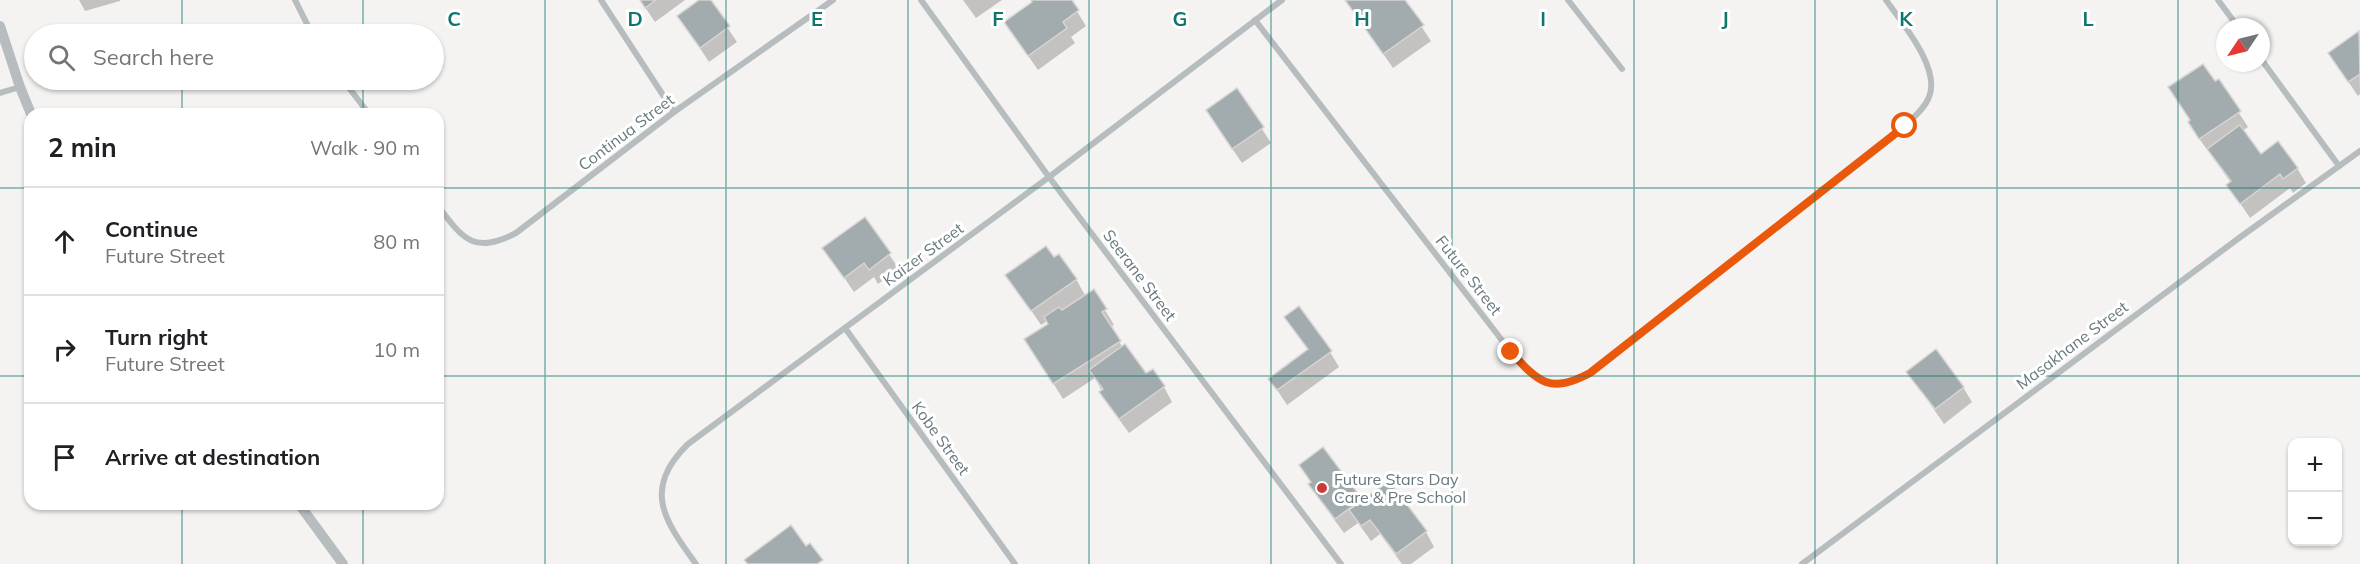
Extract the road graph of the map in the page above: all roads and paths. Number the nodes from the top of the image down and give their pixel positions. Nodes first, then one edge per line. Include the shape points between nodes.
1 (295, 0) edge
2 (601, 0) edge
3 (833, 0) edge
4 (921, 0) edge
5 (1282, 0) edge
6 (1568, 0) edge
7 (1886, 0) edge
8 (2218, 0) edge
9 (2231, 18) edge
10 (1256, 20) junction
11 (307, 24) edge
12 (0, 26) edge
13 (1622, 69) dead end
14 (2270, 71) edge
15 (20, 87) junction
16 (351, 90) edge
17 (0, 93) edge
18 (29, 108) edge
19 (364, 108) edge
20 (674, 112) junction
21 (2360, 151) edge
22 (2339, 166) junction
23 (1049, 177) junction
24 (444, 214) edge
25 (845, 328) junction
26 (303, 510) edge
27 (343, 564) edge
28 (696, 564) edge
29 (1015, 564) edge
30 (1341, 564) edge
31 (1802, 564) edge

1 - 11 street
2 - 20 street
3 - 20 street, Continua Street
4 - 23 street, Seerane Street
5 - 10 street, Kaizer Street
6 - 13 street
7 - 10 street, Future Street via 1926,63 1930,95 1921,110 1590,373 1555,385 1541,381 1511,352
8 - 9 street
10 - 23 street, Kaizer Street
12 - 15 street
14 - 22 street
15 - 17 street
15 - 18 street
16 - 19 street
20 - 24 street, Continua Street via 499,242 470,241
21 - 22 street, Masakhane Street
22 - 31 street, Masakhane Street
23 - 25 street, Kaizer Street
23 - 30 street, Seerane Street
25 - 28 street, Kaizer Street via 688,444 666,470 662,484 666,518
25 - 29 street, Kobe Street
26 - 27 street

